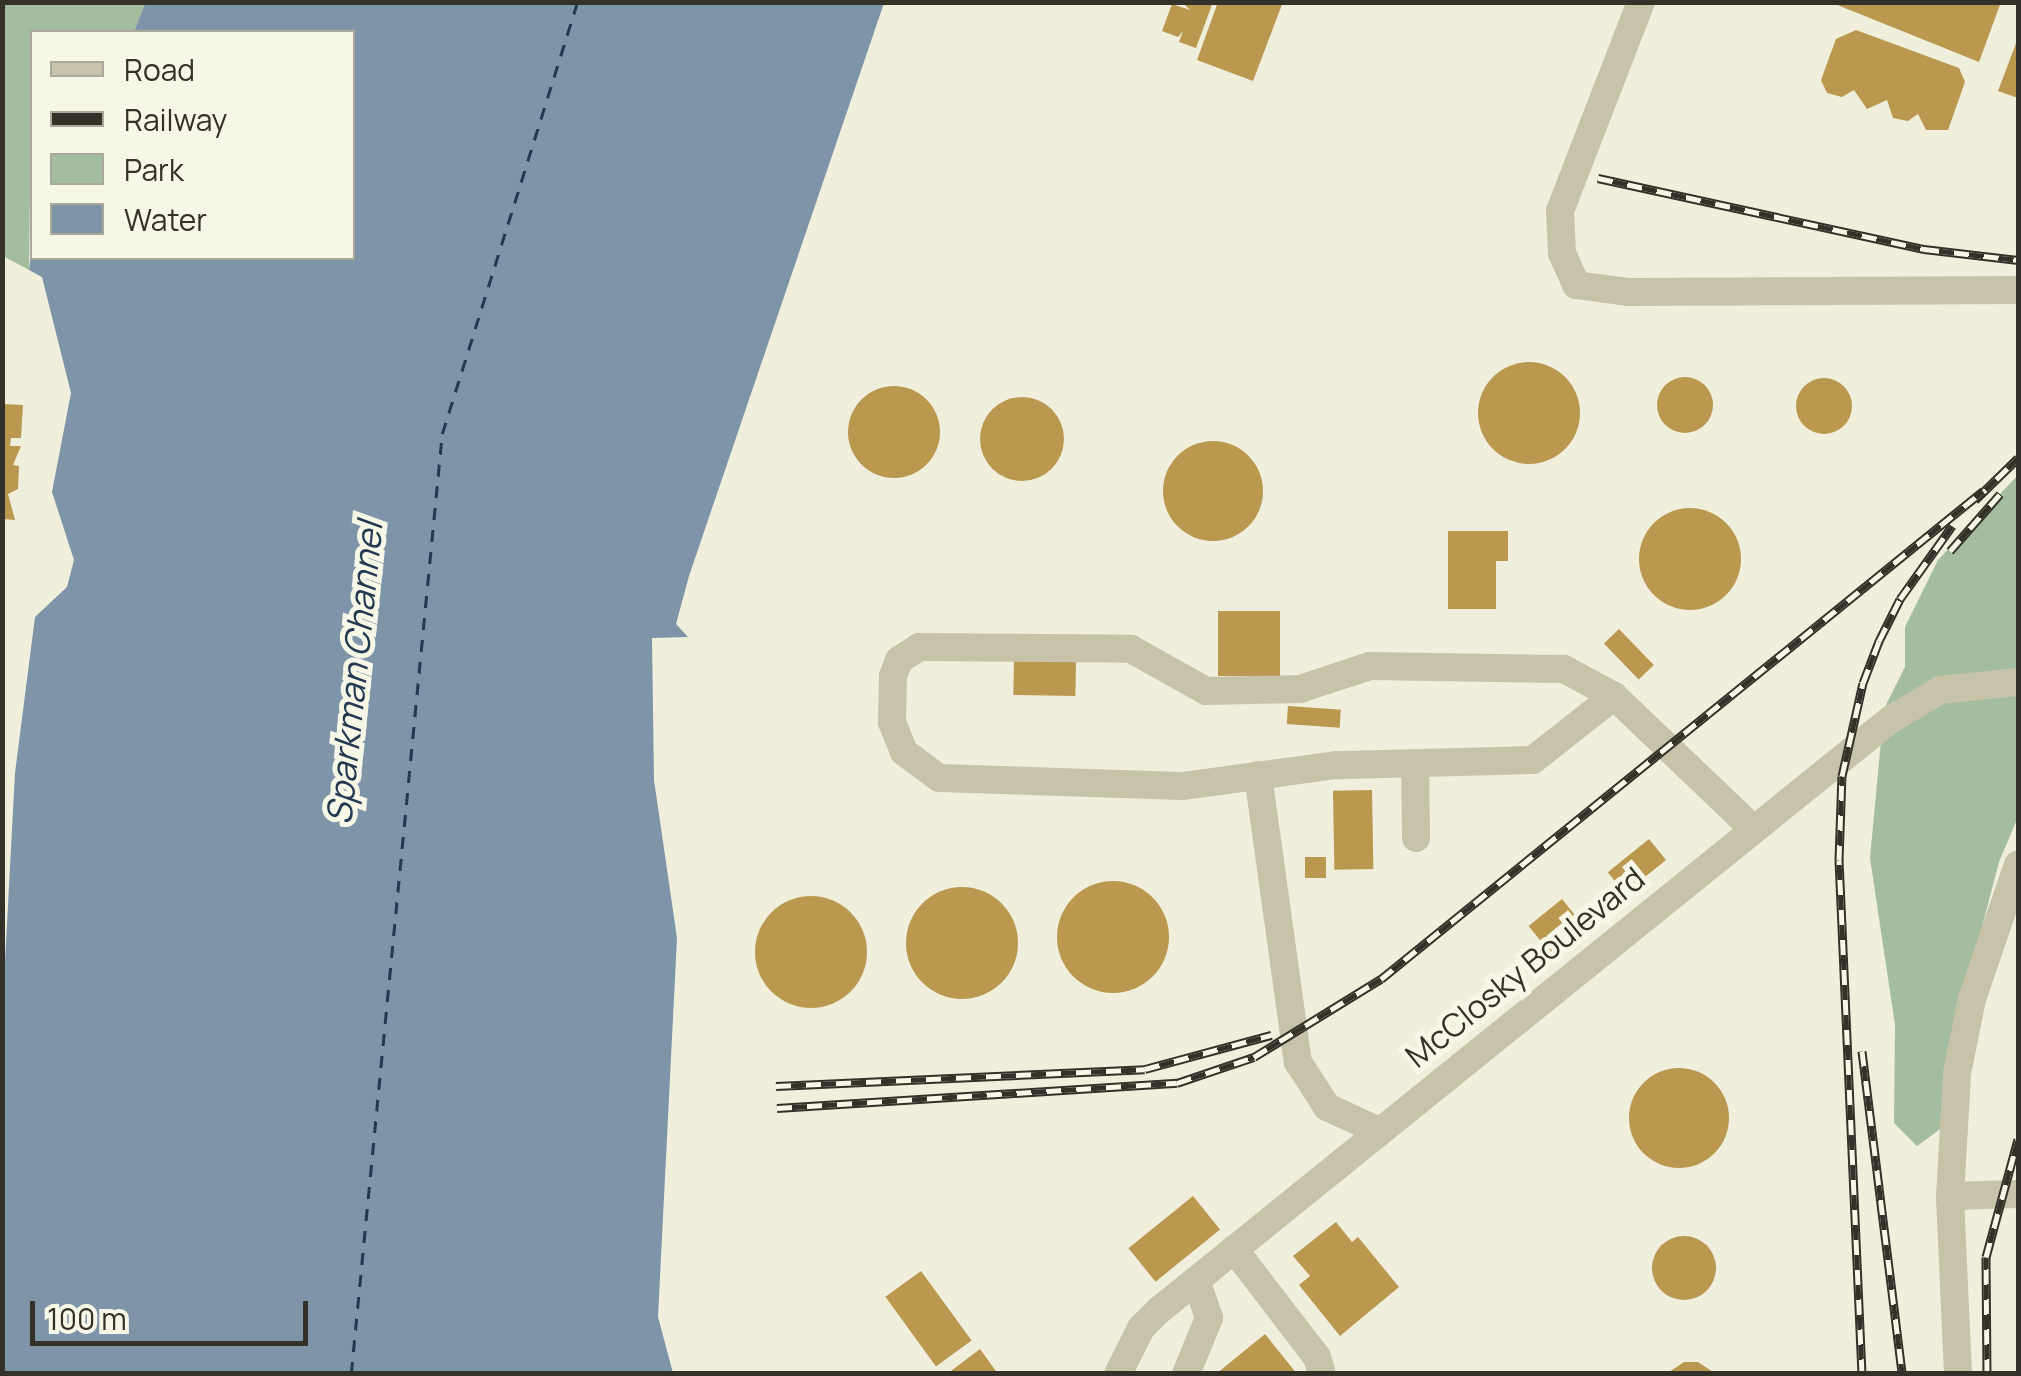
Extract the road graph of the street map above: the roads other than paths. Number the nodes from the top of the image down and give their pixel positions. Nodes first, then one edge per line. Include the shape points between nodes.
1 (1641, 2) edge
2 (2018, 290) edge
3 (2018, 682) edge
4 (1614, 696) junction
5 (1415, 762) junction
6 (1258, 776) junction
7 (1752, 828) junction
8 (1416, 838) dead end
9 (2018, 865) edge
10 (1379, 1131) junction
11 (2018, 1194) edge
12 (1950, 1196) junction
13 (1234, 1249) junction
14 (1196, 1280) junction
15 (1118, 1374) edge
16 (1186, 1374) edge
17 (1322, 1374) edge
18 (1958, 1374) edge

1 - 2 street via 1560,211 1562,253 1576,285 1628,292
3 - 7 street, McClosky Boulevard via 1973,682 1918,700
4 - 5 street via 1534,760
4 - 6 street via 1564,670 1370,666 1300,689 1206,691 1131,649 919,647 899,660 893,676 892,722 904,752 940,778 1182,786
4 - 7 street
5 - 6 street
5 - 8 street
6 - 10 street via 1298,1062 1327,1107
7 - 10 street, McClosky Boulevard
9 - 12 street via 1972,999 1957,1074
10 - 13 street, McClosky Boulevard
11 - 12 street
12 - 18 street
13 - 14 street, McClosky Boulevard
13 - 17 street via 1317,1357
14 - 15 street, McClosky Boulevard via 1142,1328
14 - 16 street via 1209,1318

